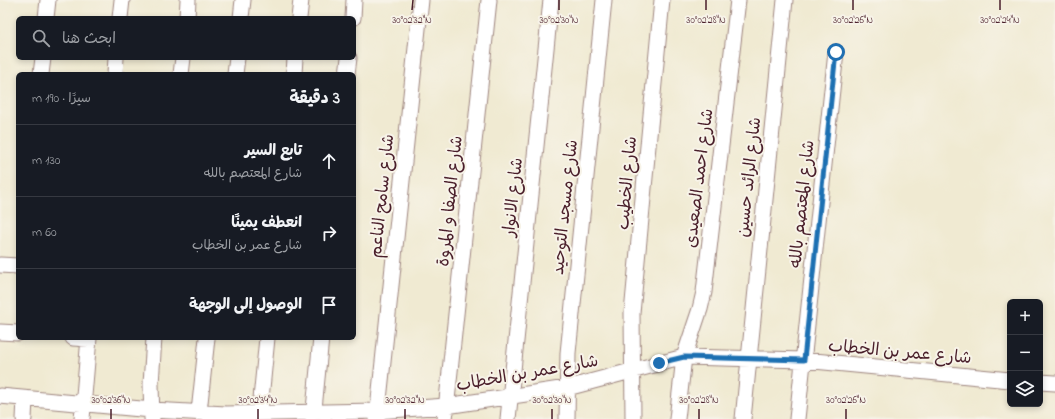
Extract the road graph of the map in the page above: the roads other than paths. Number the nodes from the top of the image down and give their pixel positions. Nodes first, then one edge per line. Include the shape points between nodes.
1 (48, 0) edge
2 (122, 0) edge
3 (188, 0) edge
4 (243, 0) edge
5 (301, 0) edge
6 (354, 0) edge
7 (421, 0) edge
8 (489, 0) edge
9 (551, 0) edge
10 (604, 0) edge
11 (662, 0) edge
12 (738, 0) edge
13 (785, 0) edge
14 (46, 16) edge
15 (120, 16) edge
16 (186, 16) edge
17 (241, 16) edge
18 (299, 16) edge
19 (352, 16) edge
20 (836, 52) dead end
21 (43, 60) edge
22 (116, 60) edge
23 (182, 60) edge
24 (237, 60) edge
25 (295, 60) edge
26 (349, 60) edge
27 (41, 72) edge
28 (115, 72) edge
29 (181, 72) edge
30 (235, 72) edge
31 (294, 72) edge
32 (347, 72) edge
33 (0, 265) edge
34 (16, 266) edge
35 (0, 332) edge
36 (16, 333) edge
37 (89, 340) edge
38 (154, 340) edge
39 (207, 340) edge
40 (267, 340) edge
41 (321, 340) edge
42 (684, 357) junction
43 (749, 358) junction
44 (804, 360) junction
45 (633, 370) junction
46 (1007, 380) edge
47 (1043, 382) edge
48 (1055, 383) edge
49 (567, 388) junction
50 (0, 396) edge
51 (510, 398) junction
52 (25, 399) junction
53 (82, 412) edge
54 (198, 412) junction
55 (446, 412) edge
56 (152, 415) edge
57 (377, 415) edge
58 (226, 416) edge
59 (313, 416) edge
60 (259, 417) edge
61 (24, 419) edge
62 (508, 419) edge
63 (567, 419) edge
64 (632, 419) edge
65 (677, 419) edge
66 (743, 419) edge
67 (797, 419) edge

1 - 14 street
2 - 15 street
3 - 16 street
4 - 17 street
5 - 18 street
6 - 19 street
7 - 57 street, شارع سامح الناعم
8 - 55 street, شارع الصفا و المروة
9 - 51 street, شارع الانوار
10 - 49 street, شارع مسجد التوحيد via 568,353
11 - 45 street, شارع الخطيب via 632,313
12 - 42 street, شارع احمد الصعيدى via 704,292
13 - 43 street, شارع الرائد حسين
20 - 44 street, شارع المعتصم بالله
21 - 27 street
22 - 28 street
23 - 29 street
24 - 30 street
25 - 31 street
26 - 32 street
33 - 34 street
35 - 36 street
37 - 53 street
38 - 56 street
39 - 54 street
40 - 60 street
41 - 59 street
42 - 43 street, شارع عمر بن الخطاب
42 - 45 street, شارع عمر بن الخطاب
42 - 65 street, شارع احمد الصعيدى
43 - 44 street, شارع عمر بن الخطاب
43 - 66 street, شارع الرائد حسين
44 - 46 street, شارع عمر بن الخطاب
44 - 67 street, شارع المعتصم بالله
45 - 49 street, شارع عمر بن الخطاب
45 - 64 street, شارع الخطيب
47 - 48 street
49 - 51 street, شارع عمر بن الخطاب
49 - 63 street, شارع مسجد التوحيد
50 - 52 street, شارع عمر بن الخطاب
51 - 55 street, شارع عمر بن الخطاب
51 - 62 street, شارع الانوار
52 - 53 street, شارع عمر بن الخطاب
52 - 61 street
53 - 56 street, شارع عمر بن الخطاب
54 - 56 street, شارع عمر بن الخطاب
54 - 58 street, شارع عمر بن الخطاب
55 - 57 street, شارع عمر بن الخطاب
57 - 59 street, شارع عمر بن الخطاب
58 - 60 street, شارع عمر بن الخطاب
59 - 60 street, شارع عمر بن الخطاب

